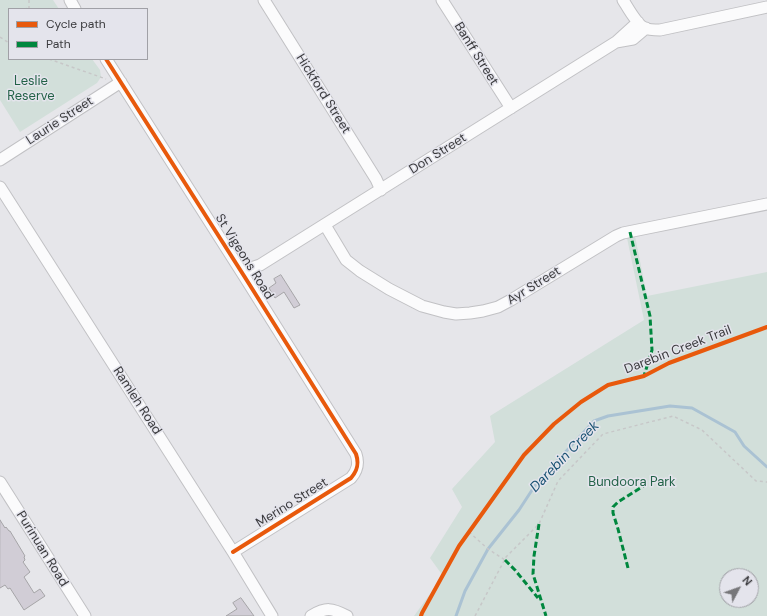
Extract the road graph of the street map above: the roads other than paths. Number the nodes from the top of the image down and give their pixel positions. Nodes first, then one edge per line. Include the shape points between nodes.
1 (264, 0) edge
2 (442, 0) edge
3 (623, 0) edge
4 (767, 7) edge
5 (642, 25) junction
6 (107, 60) edge
7 (121, 82) junction
8 (511, 108) junction
9 (0, 160) edge
10 (0, 187) edge
11 (381, 190) junction
12 (767, 204) edge
13 (325, 225) junction
14 (244, 276) junction
15 (357, 468) joint
16 (0, 482) edge
17 (233, 552) junction
18 (85, 616) edge
19 (272, 616) edge
20 (311, 616) edge
21 (347, 616) edge

1 - 11 street, Hickford Street
2 - 8 street, Banff Street
3 - 5 street
4 - 5 street via 660,30 650,30
5 - 8 street, Don Street via 633,39 616,42
6 - 7 street, St Vigeons Road
7 - 9 street, Laurie Street
7 - 14 street, St Vigeons Road
8 - 11 street, Don Street
10 - 17 street, Ramleh Road
11 - 13 street, Don Street
12 - 13 street, Ayr Street via 623,233 498,307 483,312 456,314 422,306 360,271 346,260
13 - 14 street, Don Street via 260,266 254,274
14 - 15 street, St Vigeons Road via 356,454
15 - 17 street, Merino Street via 351,478
16 - 18 street, Purinuan Road
17 - 19 street, Ramleh Road
20 - 21 street via 320,611 332,610

